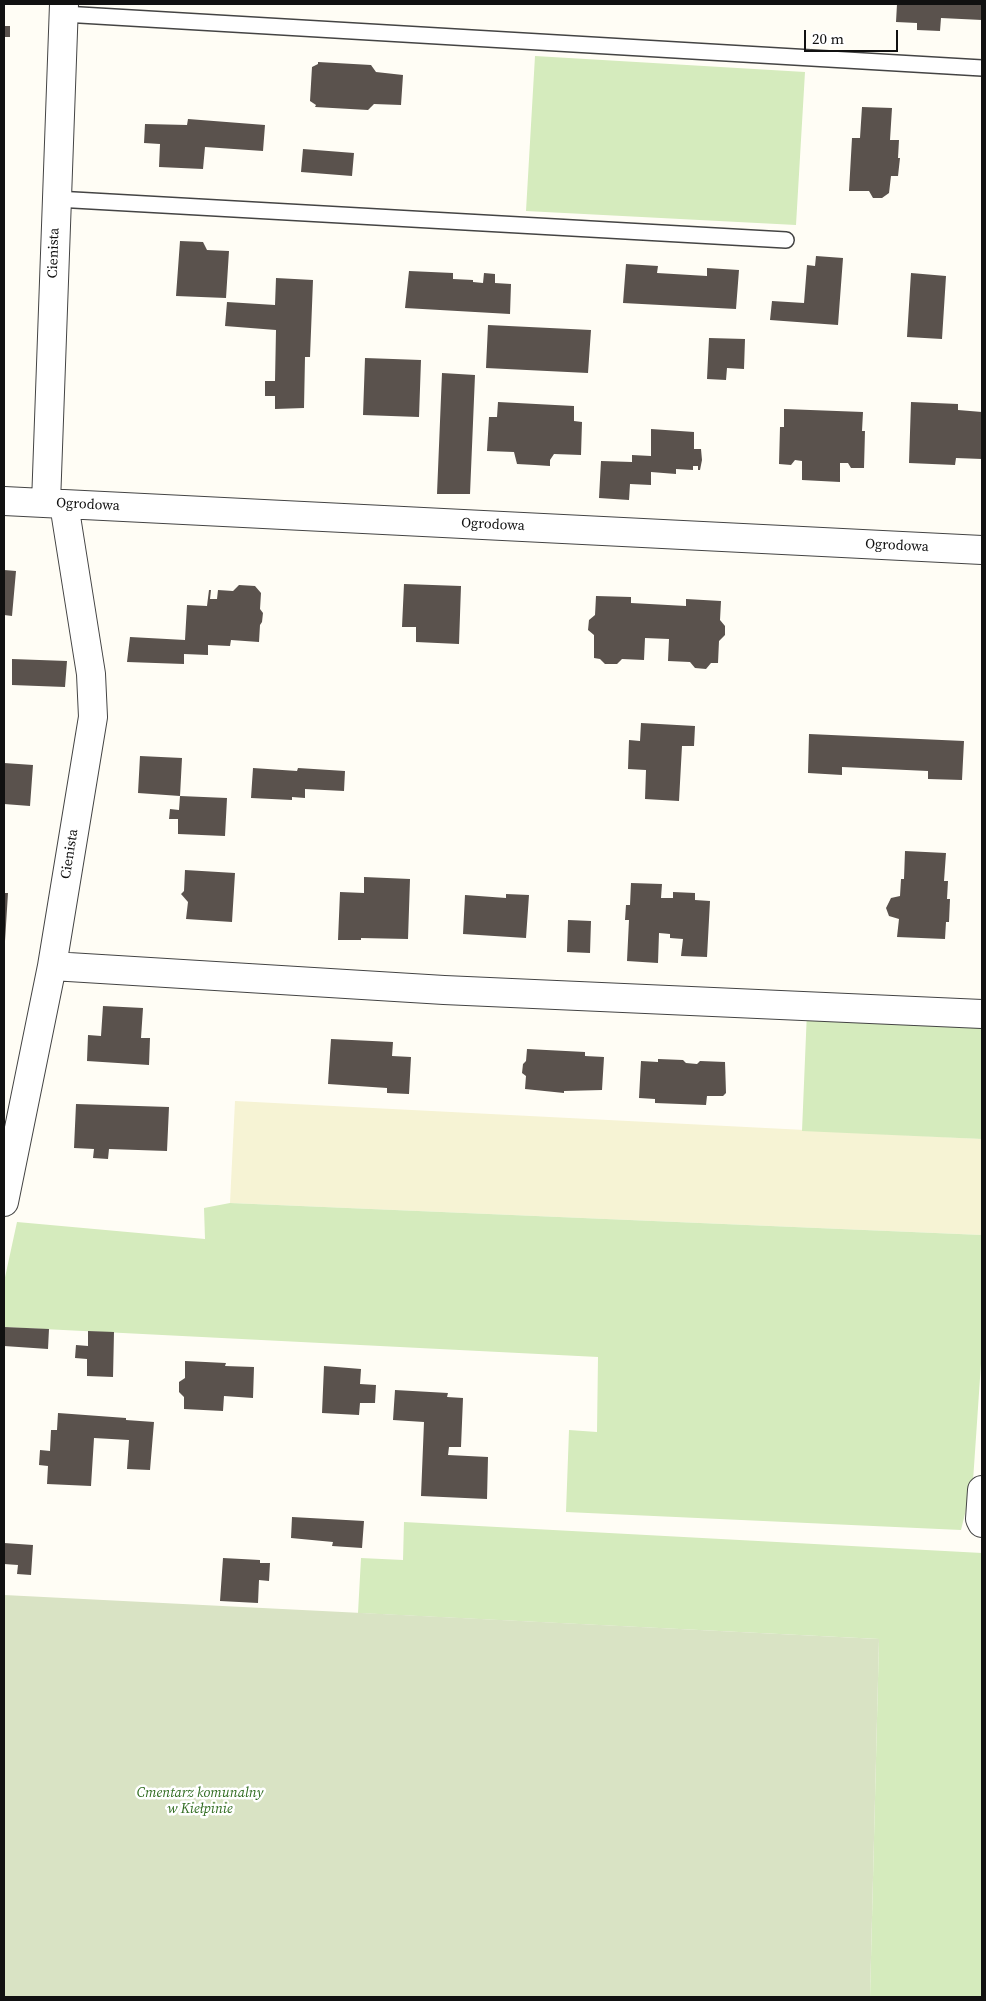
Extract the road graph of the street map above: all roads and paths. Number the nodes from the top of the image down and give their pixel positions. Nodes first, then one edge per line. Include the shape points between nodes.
1 (63, 9) edge
2 (982, 68) edge
3 (56, 199) junction
4 (786, 240) dead end
5 (4, 501) edge
6 (55, 504) junction
7 (982, 550) edge
8 (52, 966) junction
9 (982, 1014) edge
10 (4, 1202) edge
11 (982, 1490) edge
12 (981, 1521) edge

1 - 2 lane
1 - 3 street, Cienista
3 - 4 lane
3 - 6 street, Cienista
5 - 6 street, Ogrodowa
6 - 7 street, Ogrodowa
6 - 8 street, Cienista via 91,674 92,718
8 - 9 street via 434,989
8 - 10 street, Cienista
11 - 12 street

